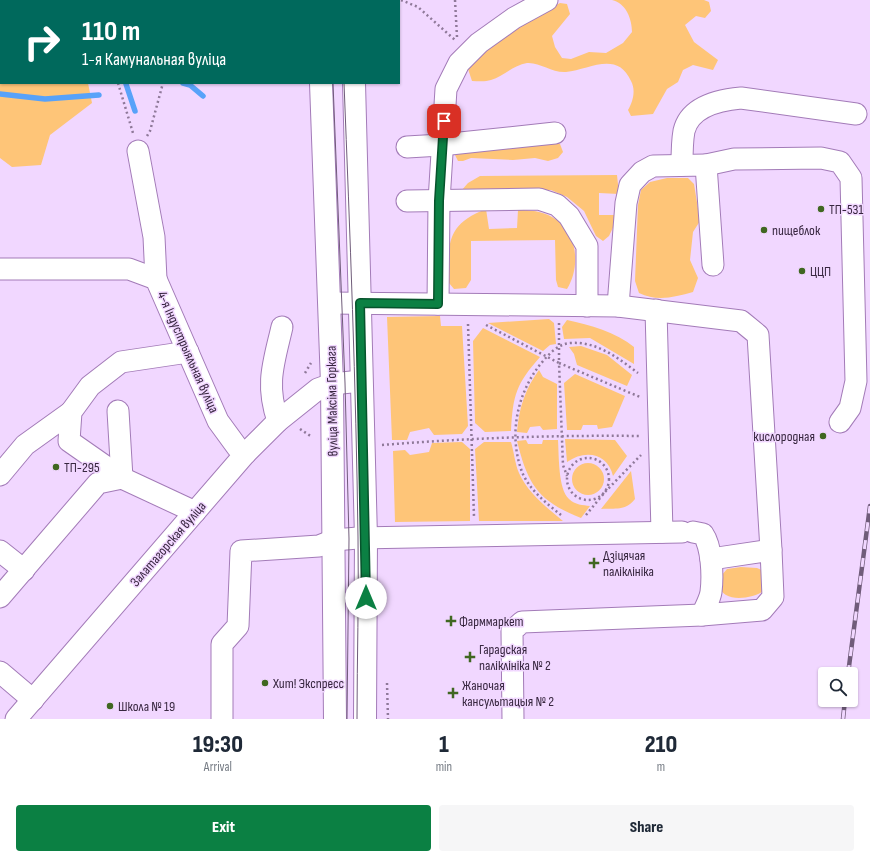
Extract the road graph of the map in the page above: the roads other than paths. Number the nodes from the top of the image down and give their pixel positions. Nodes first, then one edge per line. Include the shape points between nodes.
1 (547, 0) edge
2 (321, 84) edge
3 (354, 84) edge
4 (856, 114) dead end
5 (555, 133) dead end
6 (442, 145) junction
7 (407, 147) dead end
8 (138, 151) road end
9 (682, 165) junction
10 (706, 165) junction
11 (407, 201) dead end
12 (439, 201) junction
13 (713, 265) dead end
14 (0, 269) edge
15 (156, 279) junction
16 (330, 303) junction
17 (360, 303) junction
18 (438, 304) junction
19 (587, 306) junction
20 (618, 306) junction
21 (656, 310) junction
22 (282, 327) dead end
23 (188, 352) junction
24 (361, 381) junction
25 (332, 384) junction
26 (118, 411) dead end
27 (71, 412) junction
28 (278, 421) junction
29 (840, 422) dead end
30 (245, 454) junction
31 (0, 475) edge
32 (122, 478) junction
33 (195, 512) junction
34 (679, 532) junction
35 (366, 538) junction
36 (334, 540) junction
37 (0, 550) edge
38 (772, 550) junction
39 (711, 559) junction
40 (24, 570) junction
41 (0, 598) edge
42 (702, 615) junction
43 (0, 672) edge
44 (33, 700) junction
45 (16, 719) edge
46 (222, 719) edge
47 (335, 719) edge
48 (365, 719) edge
49 (513, 719) edge

1 - 6 street via 514,18 479,43 459,63 446,89
2 - 16 main road, вуліца Максіма Горкага
3 - 17 main road, вуліца Максіма Горкага
4 - 9 street via 742,98 724,100 702,107 692,116 684,130
5 - 6 street
6 - 7 street
6 - 12 street
8 - 15 street via 154,237
9 - 10 street
9 - 20 street via 653,166 642,172 630,185 626,203
10 - 13 street
10 - 29 street via 734,159 821,158 840,162 851,178 856,381 850,408
11 - 12 street
12 - 18 street
12 - 19 street via 539,199 557,205 569,216 587,246
14 - 15 street, 4-я Індустрыяльная вуліца via 129,269
15 - 23 street, 4-я Індустрыяльная вуліца
16 - 17 street
16 - 25 main road, вуліца Максіма Горкага
17 - 18 street
17 - 24 main road, вуліца Максіма Горкага
18 - 19 street
19 - 20 street
20 - 21 street
21 - 34 street via 659,436
21 - 38 street via 741,321 758,335
22 - 28 street via 270,380 272,406
23 - 27 street via 121,362 90,386
23 - 30 street, 4-я Індустрыяльная вуліца via 218,420
24 - 25 street, Залатагорская вуліца
24 - 35 main road, вуліца Максіма Горкага
25 - 28 street, Залатагорская вуліца via 318,389
25 - 36 main road, вуліца Максіма Горкага
26 - 32 street
27 - 31 street via 25,445
27 - 32 street via 69,441
28 - 30 street, Залатагорская вуліца
30 - 33 street, Залатагорская вуліца
32 - 33 street
32 - 40 street via 98,483
33 - 44 street, Залатагорская вуліца
34 - 35 street
34 - 39 street via 703,534 708,541
35 - 36 street
35 - 48 main road, вуліца Максіма Горкага
36 - 46 street via 319,546 241,551 238,626 222,644
36 - 47 main road, вуліца Максіма Горкага
37 - 40 street
38 - 39 street
38 - 42 street via 774,597 762,610
39 - 42 street via 711,592
40 - 41 street
42 - 49 street via 522,622 512,631
43 - 44 street
44 - 45 street, Залатагорская вуліца

